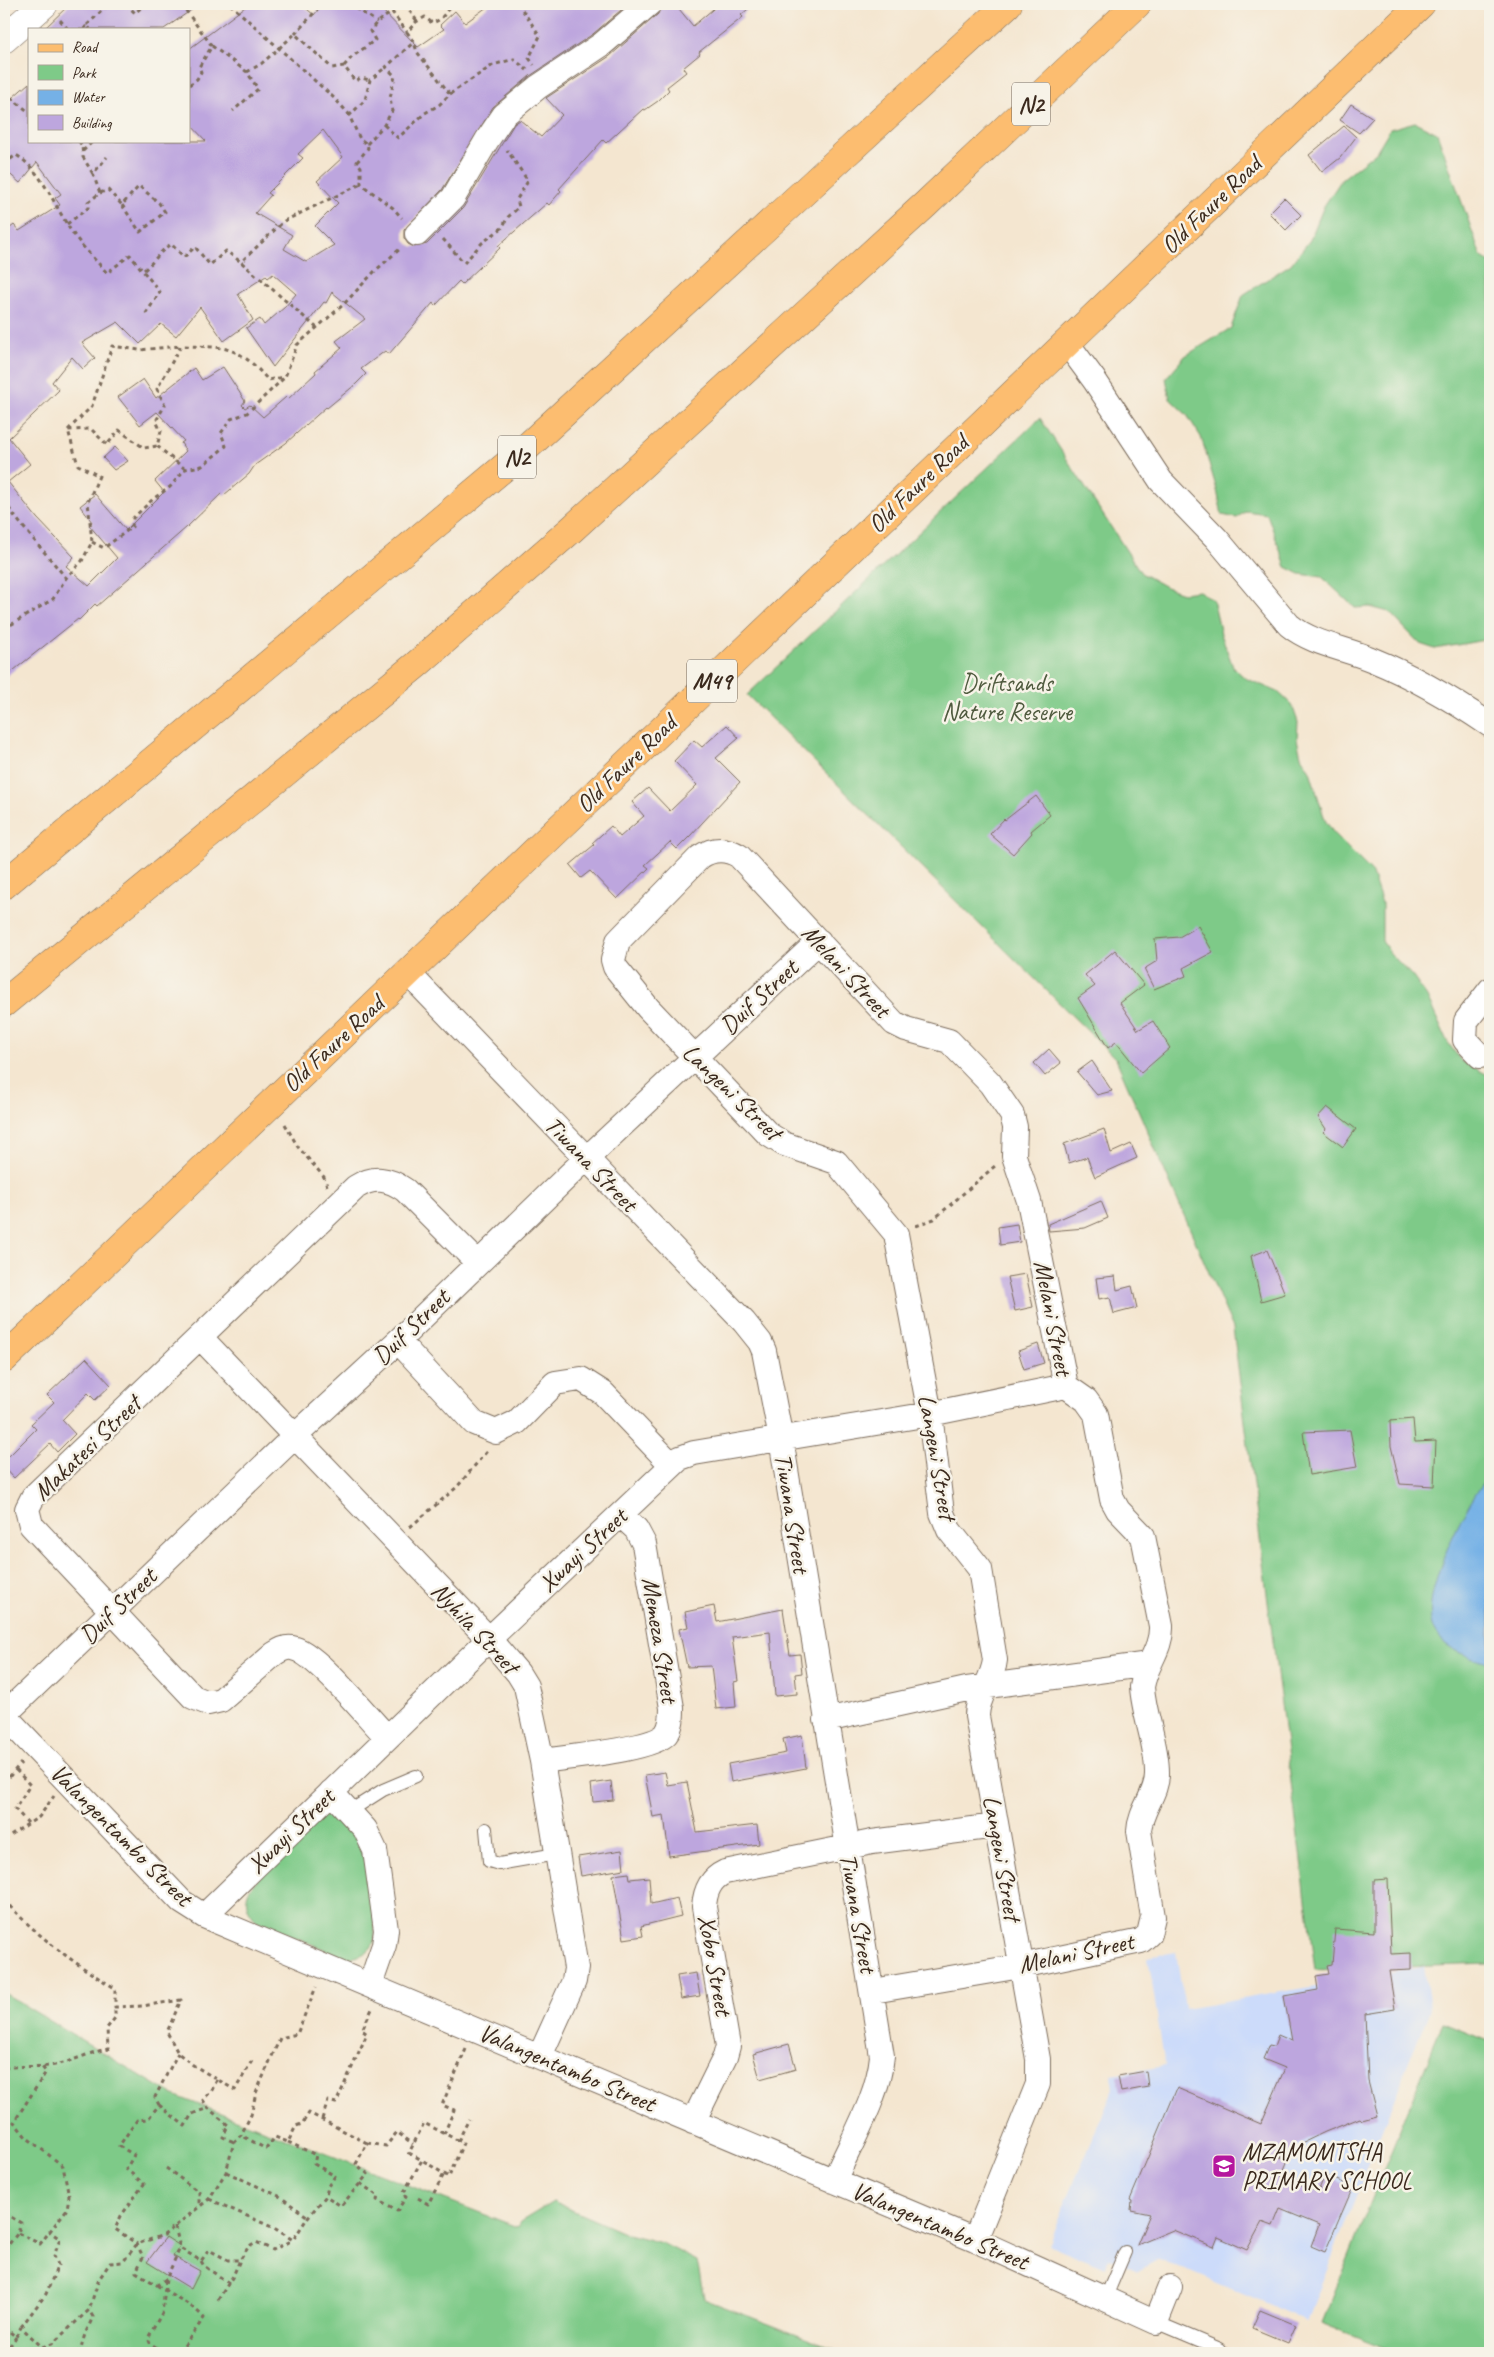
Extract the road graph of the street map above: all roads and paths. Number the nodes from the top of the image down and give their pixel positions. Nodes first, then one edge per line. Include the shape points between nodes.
1 (44, 4) edge
2 (110, 4) edge
3 (126, 4) edge
4 (145, 4) edge
5 (181, 4) edge
6 (230, 4) edge
7 (322, 4) edge
8 (350, 4) edge
9 (405, 4) edge
10 (452, 4) edge
11 (525, 4) edge
12 (649, 4) edge
13 (1008, 4) edge
14 (1136, 4) edge
15 (1421, 4) edge
16 (417, 21) junction
17 (377, 22) junction
18 (85, 27) edge
19 (407, 32) junction
20 (296, 34) junction
21 (4, 39) edge
22 (414, 42) junction
23 (212, 46) junction
24 (279, 48) junction
25 (344, 66) junction
26 (386, 66) junction
27 (247, 72) junction
28 (370, 80) junction
29 (190, 84) edge
30 (542, 84) junction
31 (450, 94) junction
32 (4, 95) edge
33 (28, 111) edge
34 (233, 111) dead end
35 (349, 116) junction
36 (384, 125) junction
37 (487, 140) junction
38 (79, 142) edge
39 (92, 142) edge
40 (367, 144) junction
41 (83, 151) junction
42 (107, 157) dead end
43 (4, 164) edge
44 (93, 174) junction
45 (361, 184) junction
46 (100, 193) junction
47 (122, 205) junction
48 (67, 224) junction
49 (423, 228) junction
50 (241, 262) junction
51 (144, 270) junction
52 (146, 315) dead end
53 (317, 328) junction
54 (1067, 343) junction
55 (181, 346) junction
56 (285, 377) junction
57 (68, 430) junction
58 (157, 446) junction
59 (185, 470) junction
60 (4, 501) edge
61 (92, 542) junction
62 (66, 578) junction
63 (4, 629) edge
64 (1490, 725) edge
65 (720, 850) joint
66 (4, 885) edge
67 (819, 941) junction
68 (408, 973) junction
69 (1490, 990) edge
70 (4, 1004) edge
71 (1480, 1056) dead end
72 (696, 1057) junction
73 (282, 1119) dead end
74 (1014, 1156) junction
75 (586, 1159) junction
76 (333, 1210) junction
77 (896, 1234) junction
78 (477, 1262) junction
79 (201, 1338) junction
80 (398, 1341) junction
81 (4, 1359) edge
82 (1066, 1386) junction
83 (930, 1414) junction
84 (496, 1432) junction
85 (294, 1437) junction
86 (780, 1439) junction
87 (671, 1464) junction
88 (621, 1515) junction
89 (394, 1540) junction
90 (113, 1612) junction
91 (489, 1639) junction
92 (1149, 1664) junction
93 (985, 1687) junction
94 (4, 1715) edge
95 (826, 1720) junction
96 (387, 1737) junction
97 (542, 1761) junction
98 (16, 1770) dead end
99 (416, 1776) dead end
100 (66, 1780) junction
101 (331, 1792) junction
102 (350, 1811) junction
103 (28, 1823) junction
104 (996, 1826) junction
105 (486, 1829) dead end
106 (4, 1839) edge
107 (847, 1848) junction
108 (556, 1854) junction
109 (4, 1900) edge
110 (204, 1916) junction
111 (323, 1965) junction
112 (1021, 1966) junction
113 (375, 1987) junction
114 (872, 1991) junction
115 (115, 2007) junction
116 (474, 2029) junction
117 (178, 2053) junction
118 (540, 2056) junction
119 (253, 2059) dead end
120 (42, 2067) junction
121 (4, 2068) edge
122 (217, 2080) junction
123 (159, 2105) junction
124 (208, 2108) junction
125 (322, 2119) junction
126 (469, 2119) dead end
127 (692, 2122) junction
128 (444, 2134) junction
129 (241, 2135) junction
130 (458, 2140) junction
131 (234, 2142) junction
132 (288, 2142) junction
133 (367, 2143) junction
134 (413, 2144) junction
135 (422, 2160) junction
136 (166, 2168) dead end
137 (226, 2172) junction
138 (444, 2174) junction
139 (834, 2180) junction
140 (360, 2184) junction
141 (326, 2196) junction
142 (418, 2198) dead end
143 (209, 2199) junction
144 (199, 2205) junction
145 (4, 2213) edge
146 (308, 2217) junction
147 (175, 2226) junction
148 (49, 2231) junction
149 (18, 2233) junction
150 (293, 2240) junction
151 (975, 2240) junction
152 (137, 2244) junction
153 (180, 2248) junction
154 (4, 2250) edge
155 (1125, 2252) dead end
156 (240, 2260) junction
157 (201, 2261) junction
158 (166, 2279) junction
159 (229, 2283) junction
160 (157, 2285) junction
161 (1170, 2287) dead end
162 (164, 2290) junction
163 (1105, 2299) junction
164 (218, 2300) dead end
165 (89, 2310) junction
166 (1156, 2322) junction
167 (4, 2327) edge
168 (21, 2327) junction
169 (16, 2337) junction
170 (1220, 2350) dead end
171 (5, 2353) edge
172 (83, 2353) edge
173 (163, 2353) edge
174 (179, 2353) edge

1 - 21 street
2 - 18 path
3 - 4 path via 135,13
5 - 23 path
6 - 24 path
7 - 20 path
8 - 17 path
9 - 16 path
10 - 16 path via 447,14 435,23 425,17
11 - 30 path via 521,8 540,36 529,58
12 - 30 street via 601,45
13 - 66 main road, N2 via 514,459
14 - 70 main road, N2 via 933,197 572,529 416,665
15 - 54 main road, Old Faure Road / M49
16 - 19 path
17 - 19 path via 392,12
17 - 25 path via 370,31 375,40
19 - 22 path
20 - 24 path
20 - 25 path via 332,68
22 - 26 path
22 - 31 path via 416,52
23 - 27 path
23 - 29 path via 197,79
24 - 27 path
24 - 35 path
25 - 28 path via 355,82 361,78
26 - 28 path
26 - 36 path via 395,76 390,98 392,111
27 - 34 path via 258,89
28 - 35 path via 365,100
30 - 31 path via 514,60 494,65
30 - 37 street via 504,115
31 - 36 path via 398,138
32 - 33 path via 21,103
35 - 40 path via 360,139
36 - 40 path
37 - 49 street via 453,198
37 - 49 path via 508,150 528,181 518,199 519,208 464,263
38 - 41 path
39 - 41 path
40 - 45 path via 368,148 357,162 361,167
41 - 44 path
42 - 44 path
43 - 48 path via 16,155 26,161 57,204
44 - 46 path
45 - 49 path
45 - 50 path via 284,222
46 - 47 path via 108,190
46 - 48 path via 88,202 88,208
47 - 47 path via 140,232 165,212 139,186
48 - 51 path via 107,273 130,255
49 - 53 path
50 - 51 path via 226,251 210,265 195,247 184,257 171,244 161,250 159,257
50 - 53 path
51 - 52 path via 160,292
53 - 56 path via 297,345
54 - 64 street via 1096,381 1161,481 1216,538 1288,624 1300,634 1406,675 1446,695
54 - 68 main road, Old Faure Road / M49
55 - 56 path via 228,347 253,363 268,380
55 - 57 path via 139,350 112,346 92,406
55 - 58 path via 157,389 165,405 156,421 161,431
56 - 59 path via 247,413 231,419 221,433 226,446 202,466
57 - 58 path via 91,429 107,445 119,430 144,448
57 - 61 path via 78,465 98,476 88,502
58 - 59 path
59 - 61 path via 133,518 132,527 104,548
60 - 62 path
61 - 62 path via 82,561
62 - 63 path via 53,599
65 - 67 street, Melani Street via 739,856
65 - 72 street, Langeni Street via 704,854 693,864 618,941 612,960 619,974
67 - 72 street, Duif Street
67 - 74 street, Melani Street via 894,1023 949,1041 990,1083 1015,1121
68 - 75 street, Tiwana Street
68 - 81 main road, Old Faure Road / M49
69 - 71 street via 1466,1021 1465,1040
72 - 75 street, Duif Street
72 - 77 street, Langeni Street via 768,1134 784,1144 840,1165
73 - 76 path via 298,1147 324,1177
74 - 77 path via 992,1167 934,1219
74 - 82 street, Melani Street via 1028,1201
75 - 78 street, Duif Street
75 - 86 street, Tiwana Street via 760,1342
76 - 78 street, Makatesi Street via 367,1180 394,1182
76 - 79 street, Makatesi Street
77 - 83 street, Langeni Street
78 - 80 street, Duif Street
79 - 85 street, Nyhila Street
79 - 90 street, Makatesi Street via 29,1504 27,1514 31,1525
80 - 84 street via 474,1423
80 - 85 street, Duif Street
82 - 83 street, Xwayi Street
82 - 92 street, Melani Street via 1094,1410 1112,1499 1146,1542 1161,1633
83 - 86 street, Xwayi Street
83 - 93 street, Langeni Street via 945,1522 981,1573 994,1660 994,1671
84 - 87 street via 517,1422 556,1383 581,1379 603,1393
84 - 89 path via 484,1458 457,1487
85 - 89 street, Nyhila Street
85 - 90 street, Duif Street
86 - 87 street, Xwayi Street via 694,1453
86 - 95 street, Tiwana Street
87 - 88 street, Xwayi Street
88 - 91 street, Xwayi Street
88 - 97 street, Memeza Street via 636,1529 644,1544 672,1708 671,1724 666,1734 647,1744
89 - 91 street, Nyhila Street
90 - 94 street, Duif Street
90 - 96 street, Makatesi Street via 200,1701 221,1700 274,1654 284,1648 293,1648 313,1658
91 - 96 street, Xwayi Street
91 - 97 street, Nyhila Street via 524,1681
92 - 93 street
92 - 112 street, Melani Street via 1142,1696 1158,1770 1156,1785 1140,1820 1139,1831 1153,1926 1141,1941
93 - 95 street
93 - 104 street, Langeni Street via 978,1700 977,1716
94 - 100 street, Valangentambo Street
95 - 107 street, Tiwana Street
96 - 101 street, Xwayi Street
97 - 108 street, Nyhila Street
98 - 103 path via 30,1785 14,1809
99 - 102 lane via 383,1790
100 - 103 path via 38,1817
100 - 110 street, Valangentambo Street via 182,1902
101 - 102 street
101 - 110 street, Xwayi Street
102 - 113 street via 371,1838 375,1850 386,1930
103 - 106 path
104 - 107 street, Xobo Street
104 - 112 street, Langeni Street
105 - 108 lane via 492,1863
107 - 114 street, Tiwana Street
107 - 127 street, Xobo Street via 725,1872 716,1876 709,1886 704,1907 728,2046
108 - 118 street, Nyhila Street via 575,1974
109 - 115 path via 64,1956 115,1988
110 - 111 street, Valangentambo Street
111 - 113 street, Valangentambo Street
111 - 129 path via 314,1996 297,2034 280,2038
112 - 114 street, Melani Street
112 - 151 street, Langeni Street via 1039,2078
113 - 116 street, Valangentambo Street
113 - 125 path via 362,2030 367,2034 357,2060 336,2103 328,2100
114 - 139 street, Tiwana Street via 882,2056 881,2071
115 - 117 path via 181,2000 167,2032
115 - 120 path via 115,2018 107,2028 108,2049 94,2051 79,2060
116 - 118 street, Valangentambo Street
116 - 128 path via 442,2105 454,2110
117 - 122 path
117 - 123 path via 155,2097
118 - 127 street, Valangentambo Street
119 - 122 path via 235,2090
120 - 121 path
120 - 148 path via 46,2072 14,2122 26,2137 63,2166 69,2196 67,2209
122 - 124 path via 203,2100
123 - 124 path via 185,2126 192,2114
123 - 152 path via 148,2119 137,2120 119,2146 134,2155 126,2169 144,2184 115,2229
124 - 131 path via 228,2125 223,2137
125 - 132 path via 309,2113 302,2124 296,2126
125 - 133 path
126 - 130 path
127 - 139 street, Valangentambo Street
128 - 130 path
128 - 134 path via 424,2123
129 - 131 path
129 - 132 path via 266,2149 275,2137
130 - 138 path via 463,2143 456,2157 459,2158 449,2177
131 - 137 path
132 - 141 path via 316,2155 314,2164 334,2176
133 - 134 path via 386,2146 397,2132
133 - 140 path via 356,2164 368,2174
134 - 135 path via 409,2152
135 - 138 path
135 - 140 path via 397,2211 377,2200 378,2196
136 - 144 path via 199,2192
137 - 143 path
137 - 146 path via 279,2196
138 - 142 path via 428,2204
139 - 151 street, Valangentambo Street
140 - 141 path via 341,2206
141 - 146 path
143 - 144 path
143 - 150 path
144 - 147 path
145 - 149 path via 21,2222
146 - 150 path
147 - 152 path via 164,2235
147 - 153 path
148 - 149 path via 40,2244
148 - 168 path via 60,2238 54,2256 58,2265 46,2294
149 - 154 path
150 - 156 path via 273,2250 256,2242 249,2246
151 - 163 street, Valangentambo Street
152 - 160 path via 143,2257 136,2272
152 - 165 path via 124,2262 110,2263 99,2279
153 - 157 path
153 - 158 path
155 - 163 lane
156 - 157 path via 228,2260 209,2250
156 - 159 path
157 - 159 path
158 - 160 path
158 - 162 path
159 - 164 path
160 - 162 path
161 - 166 street
162 - 173 path via 162,2313 148,2338 151,2345
162 - 174 path via 204,2318
163 - 166 street, Valangentambo Street
165 - 168 path via 52,2344 42,2347
165 - 172 path via 93,2317 80,2352
166 - 170 lane
167 - 169 path
168 - 169 path
169 - 171 path

